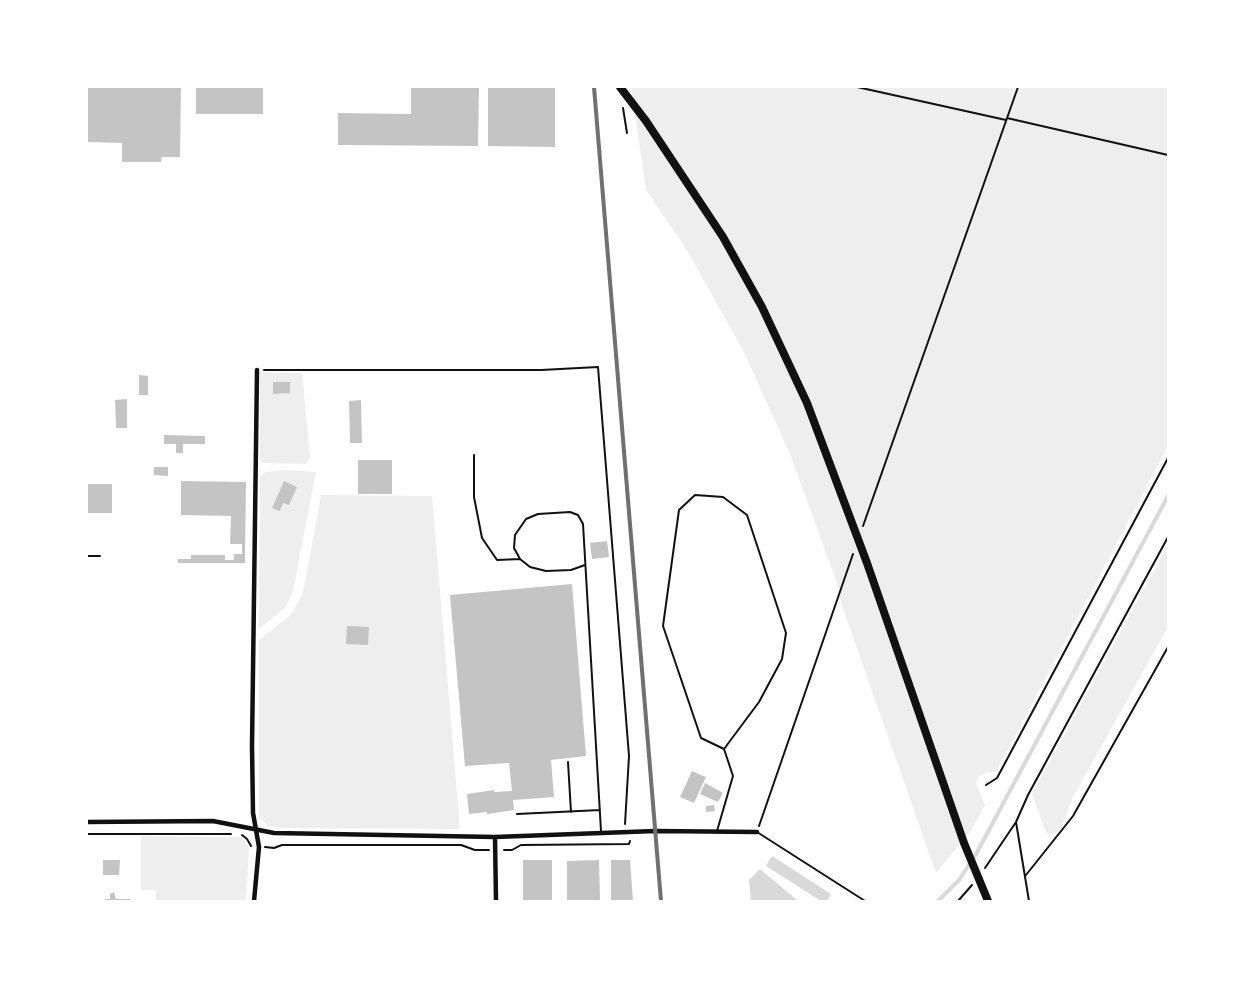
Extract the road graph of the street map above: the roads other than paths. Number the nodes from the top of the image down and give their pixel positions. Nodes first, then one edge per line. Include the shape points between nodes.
1 (620, 87) edge
2 (257, 370) road end
3 (474, 455) dead end
4 (87, 556) edge
5 (100, 556) dead end
6 (520, 559) junction
7 (585, 565) junction
8 (724, 749) junction
9 (568, 762) dead end
10 (600, 810) junction
11 (571, 812) junction
12 (517, 814) dead end
13 (87, 822) edge
14 (255, 828) junction
15 (717, 831) junction
16 (757, 832) joint
17 (601, 834) junction
18 (495, 837) junction
19 (255, 901) edge
20 (496, 901) edge
21 (866, 901) edge
22 (988, 901) edge

1 - 22 main road via 723,237 807,403
2 - 14 street via 252,746
3 - 6 lane via 474,497 482,538 497,560
4 - 5 lane
6 - 7 lane via 530,567 546,571
6 - 7 lane via 514,548 515,535 526,519 538,514 570,512 578,515 583,524
7 - 10 lane
8 - 8 lane via 759,702 782,659 786,633 747,515 723,497 695,495 679,510 663,626 701,738
8 - 15 lane via 732,776
9 - 11 lane
10 - 11 lane
10 - 17 lane
11 - 12 lane
13 - 14 street via 213,821
14 - 18 street via 274,833
14 - 19 street via 259,847
15 - 16 street
15 - 17 street
16 - 21 lane
17 - 18 street
18 - 20 street

